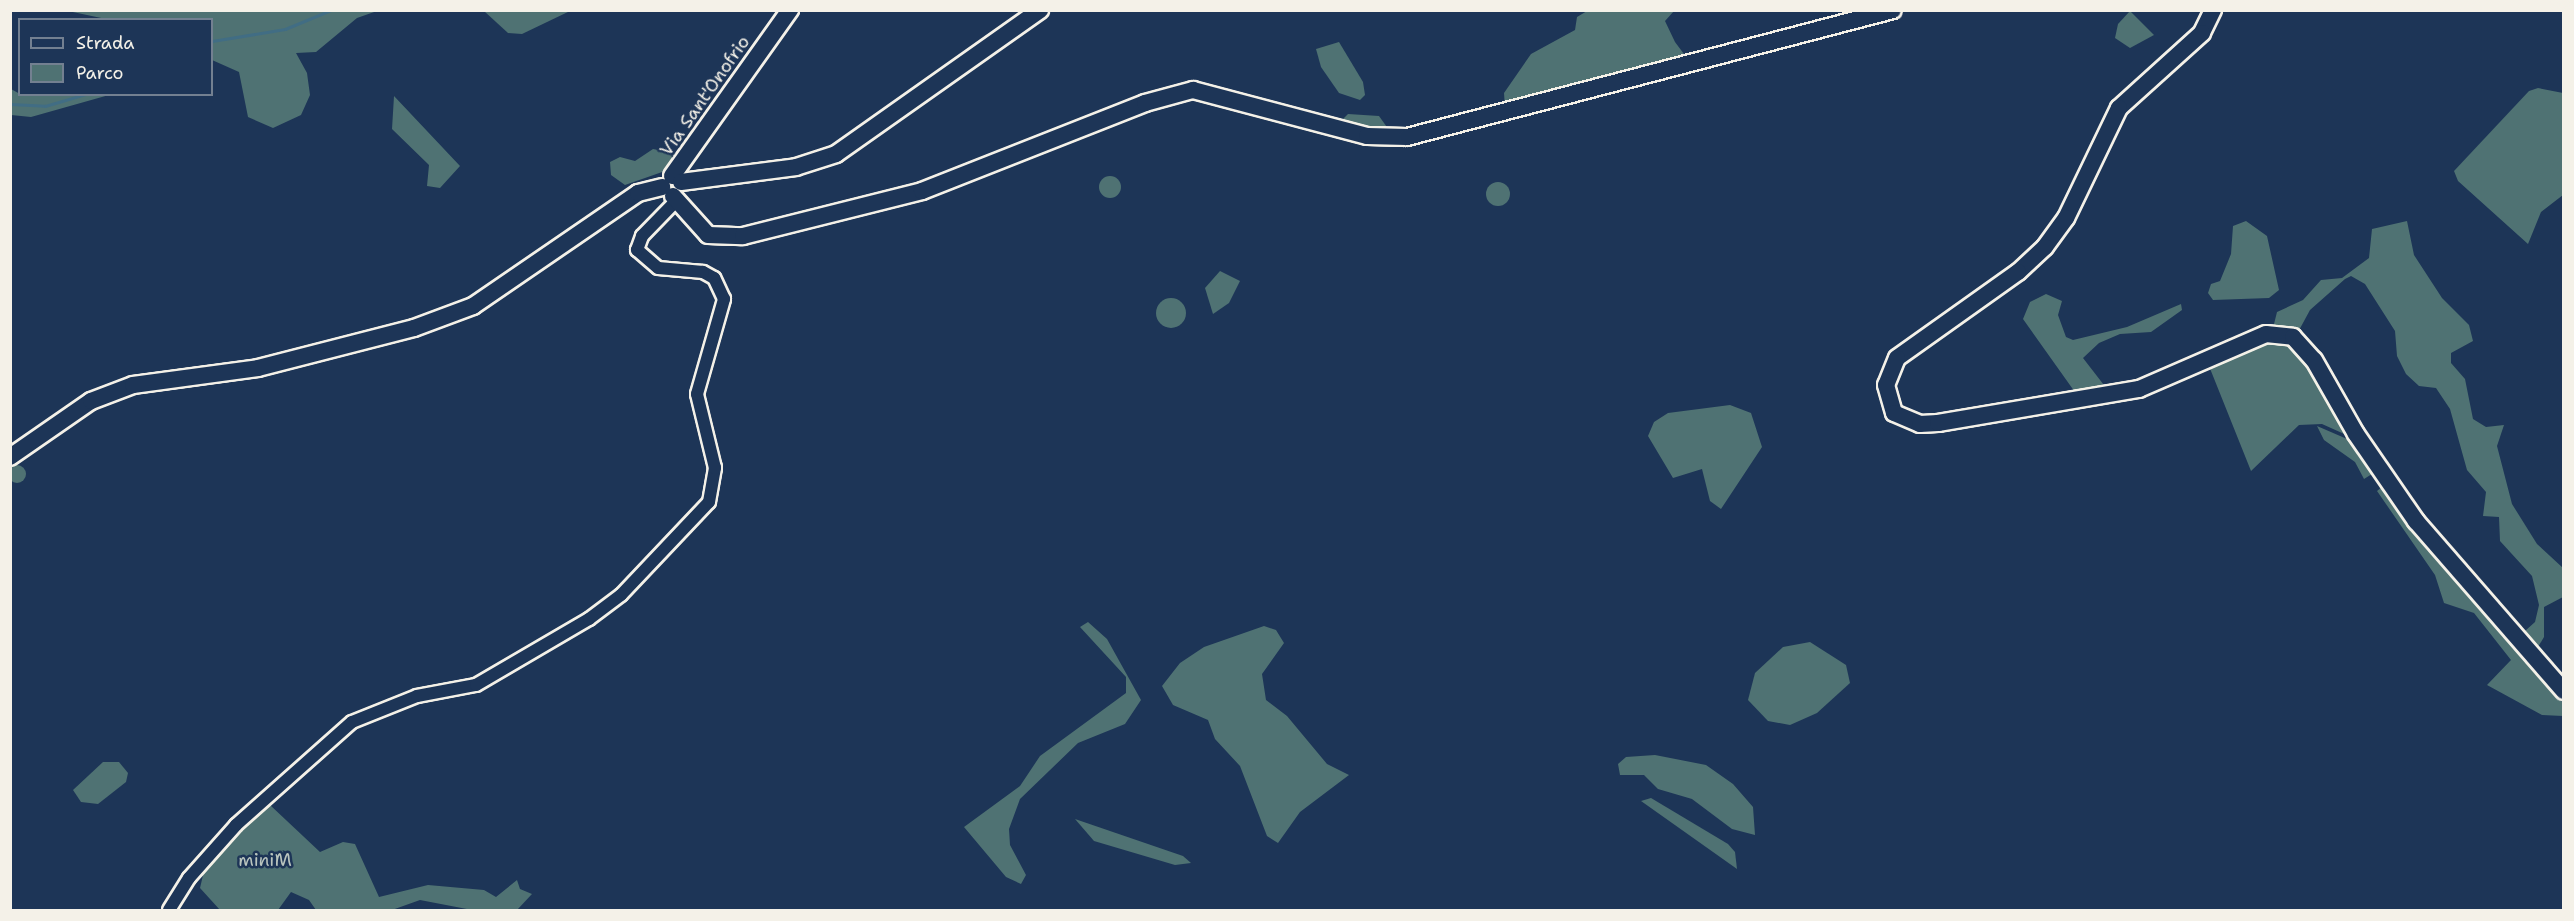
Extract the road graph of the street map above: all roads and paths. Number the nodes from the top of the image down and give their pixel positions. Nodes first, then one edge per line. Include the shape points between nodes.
1 (790, 10) edge
2 (1040, 10) edge
3 (1893, 10) edge
4 (2213, 10) edge
5 (673, 188) junction
6 (10, 457) edge
7 (2564, 691) edge
8 (169, 910) edge

1 - 5 street, Via Sant'Onofrio
2 - 5 street via 836,154 796,167
3 - 5 street via 1407,137 1358,134 1193,90 1114,114 922,191 778,229 726,238 708,235
4 - 7 street via 2202,33 2119,108 2066,218 2045,247 2018,272 1897,358 1886,385 1894,413 1920,424 1938,423 2139,389 2266,334 2293,337 2314,360 2356,434 2416,521
5 - 6 street via 638,193 473,306 414,328 258,368 133,385 91,401
5 - 8 street via 637,250 658,268 703,272 724,299 698,394 715,468 709,502 621,595 589,619 476,685 417,696 352,722 236,825 189,878

